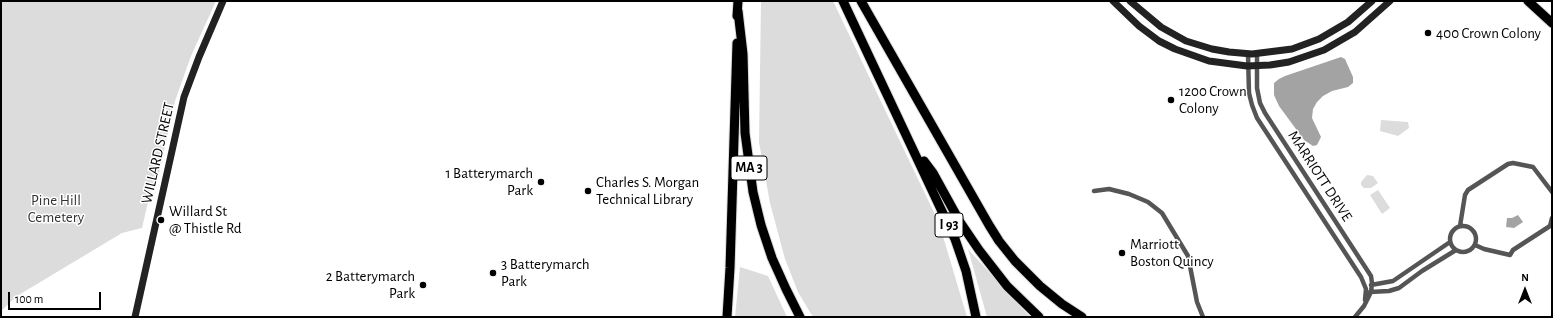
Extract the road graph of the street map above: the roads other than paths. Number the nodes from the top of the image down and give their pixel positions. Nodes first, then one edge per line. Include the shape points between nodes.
1 (223, 1) edge
2 (738, 1) edge
3 (843, 1) edge
4 (861, 1) edge
5 (1113, 1) edge
6 (1130, 1) edge
7 (1372, 1) edge
8 (1390, 1) edge
9 (1528, 1) edge
10 (738, 11) junction
11 (1552, 22) edge
12 (1248, 54) junction
13 (1257, 54) junction
14 (1247, 66) junction
15 (1257, 66) junction
16 (908, 138) junction
17 (1094, 191) dead end
18 (1552, 192) edge
19 (1552, 218) edge
20 (1460, 226) junction
21 (1450, 242) junction
22 (1475, 244) junction
23 (1456, 250) junction
24 (1372, 285) junction
25 (1365, 286) junction
26 (1368, 292) junction
27 (135, 317) edge
28 (727, 317) edge
29 (800, 317) edge
30 (976, 317) edge
31 (1039, 317) edge
32 (1082, 317) edge
33 (1203, 317) edge
34 (1355, 317) edge

1 - 27 street, WILLARD STREET via 182,102
2 - 10 highway
3 - 16 highway, I 93
4 - 32 highway via 999,241 1040,286
5 - 14 street via 1139,26 1175,49 1209,61
6 - 12 street via 1161,27 1186,41 1217,50
7 - 13 street via 1343,25 1319,39 1292,49
8 - 15 street via 1355,32 1330,47 1295,60
9 - 11 highway
10 - 28 highway
10 - 29 highway, MA 3 via 743,54 745,138 753,192 772,258
12 - 13 street
12 - 14 street, MARRIOTT DRIVE
13 - 15 street, MARRIOTT DRIVE
14 - 15 street
14 - 25 street, MARRIOTT DRIVE via 1249,96 1259,122
15 - 24 street, MARRIOTT DRIVE via 1258,91 1265,114 1368,271
16 - 30 highway, I 93 via 959,249
16 - 31 highway via 979,250 1003,281
17 - 33 street via 1109,189 1124,192 1148,202 1162,213 1188,256 1197,302
18 - 20 street via 1533,167 1508,164 1468,190
19 - 22 street via 1550,226 1512,250 1510,255 1484,249
20 - 21 street via 1453,230
20 - 22 street via 1468,227 1474,232
21 - 23 street
21 - 24 street via 1394,281
22 - 23 street via 1464,252
23 - 26 street via 1399,288
24 - 25 street
24 - 26 street, MARRIOTT DRIVE
25 - 26 street, MARRIOTT DRIVE
26 - 34 street, MARRIOTT DRIVE via 1364,306

